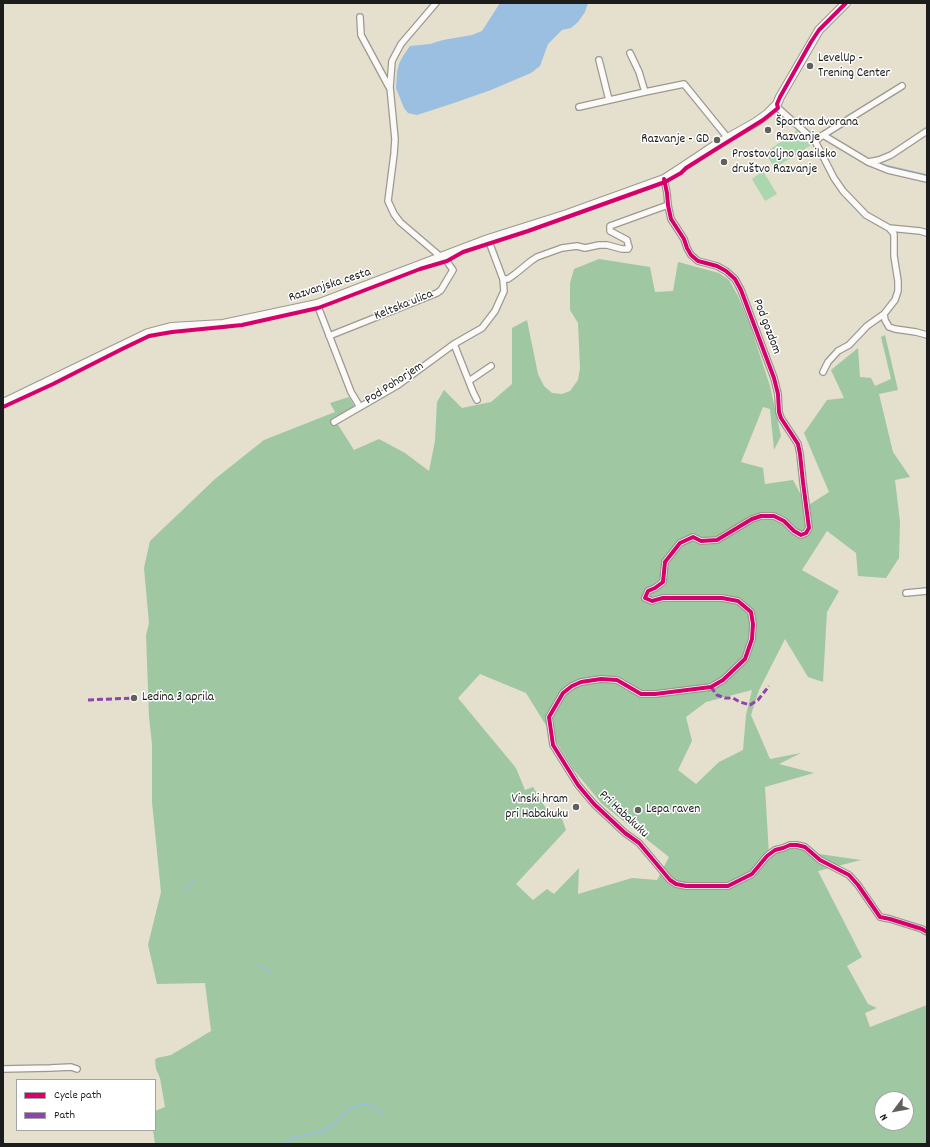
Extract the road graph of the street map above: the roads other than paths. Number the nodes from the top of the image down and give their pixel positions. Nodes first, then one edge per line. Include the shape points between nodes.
1 (436, 3) edge
2 (846, 3) edge
3 (360, 17) dead end
4 (630, 53) dead end
5 (599, 60) dead end
6 (902, 86) dead end
7 (390, 87) junction
8 (645, 92) junction
9 (609, 100) junction
10 (777, 106) junction
11 (579, 107) dead end
12 (927, 131) edge
13 (823, 135) junction
14 (727, 137) junction
15 (815, 141) junction
16 (868, 162) junction
17 (664, 179) junction
18 (927, 179) edge
19 (668, 205) junction
20 (889, 228) junction
21 (927, 233) edge
22 (488, 239) junction
23 (442, 256) junction
24 (503, 279) junction
25 (317, 304) junction
26 (884, 314) junction
27 (927, 335) edge
28 (329, 336) junction
29 (454, 344) junction
30 (491, 366) dead end
31 (823, 372) dead end
32 (469, 381) junction
33 (477, 400) dead end
34 (3, 403) edge
35 (360, 407) junction
36 (334, 422) dead end
37 (927, 591) edge
38 (906, 593) dead end
39 (711, 687) joint
40 (927, 932) edge
41 (3, 1069) edge
42 (77, 1069) dead end

1 - 7 street via 401,44 392,61
2 - 10 street, Razvanjska cesta via 819,30
3 - 7 street via 361,35
4 - 8 street
5 - 9 street
6 - 13 street
7 - 23 street via 395,139 388,201 400,222
8 - 9 street
8 - 14 street via 684,84
9 - 11 street
10 - 14 street, Razvanjska cesta via 756,122
10 - 15 street
12 - 16 street via 891,155
13 - 15 street
13 - 16 street
14 - 17 street, Razvanjska cesta
15 - 20 street via 843,191 866,215
16 - 18 street via 888,170
17 - 19 street, Pod gozdom
17 - 22 street, Razvanjska cesta
19 - 24 street via 610,226 610,231 627,240 628,249 600,245 555,250 531,261 515,274
19 - 39 street, Pod gozdom via 671,219 691,255 698,261 726,271 735,279 741,290 774,378 779,412 798,444 809,528 801,535 774,516 761,516 716,540 701,541 693,537 680,543 665,562 663,582 648,592 646,598 652,601 664,598 722,598 738,602 751,612 752,639 745,659
20 - 21 street
20 - 26 street via 894,234 898,291 895,300
22 - 23 street, Razvanjska cesta
22 - 24 street, Pod Pohorjem
23 - 25 street, Razvanjska cesta
23 - 28 street, Keltska ulica via 453,270 437,293
24 - 29 street, Pod Pohorjem via 504,291 495,312 482,328
25 - 28 street
25 - 34 street, Razvanjska cesta via 223,324 171,327 148,333
26 - 27 street via 889,327
26 - 31 street via 867,326 849,345 838,351
28 - 35 street via 351,392
29 - 32 street
29 - 35 street, Pod Pohorjem via 398,385
30 - 32 street
32 - 33 street
35 - 36 street, Pod Pohorjem
37 - 38 street
39 - 40 street, Pri Habakuku via 641,694 617,680 581,682 563,693 550,717 553,745 578,785 594,804 639,843 676,884 728,886 752,874 774,850 797,845 805,847 820,860 849,875 880,917
41 - 42 street

